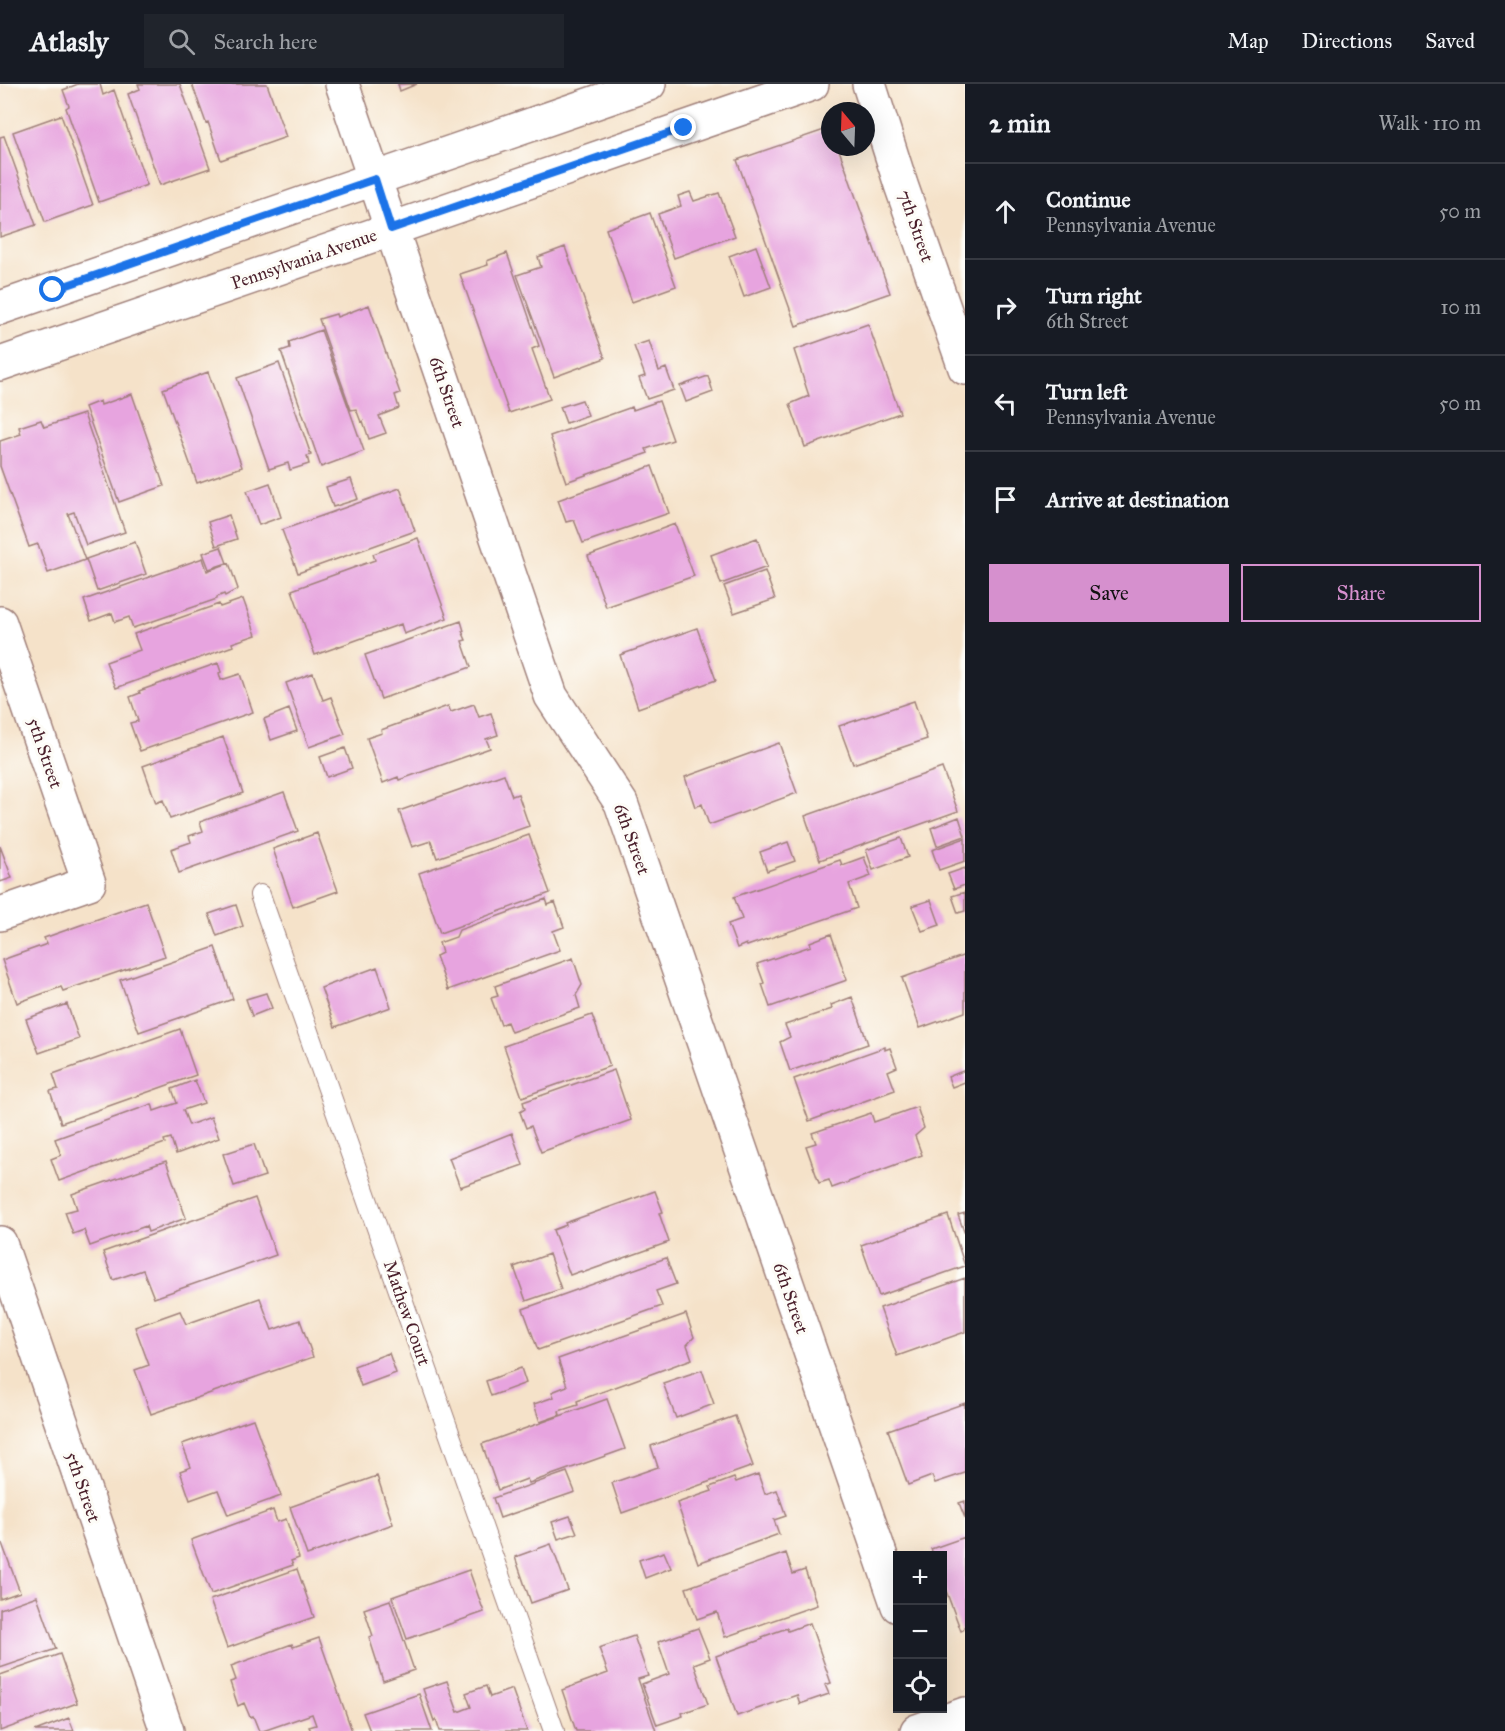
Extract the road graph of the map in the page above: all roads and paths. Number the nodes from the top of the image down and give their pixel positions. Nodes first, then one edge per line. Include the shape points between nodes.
1 (342, 84) edge
2 (649, 84) edge
3 (812, 84) edge
4 (869, 84) edge
5 (375, 179) junction
6 (391, 229) junction
7 (0, 308) edge
8 (0, 364) edge
9 (965, 368) edge
10 (0, 623) edge
11 (260, 895) dead end
12 (0, 914) edge
13 (0, 1243) edge
14 (897, 1605) edge
15 (167, 1731) edge
16 (554, 1731) edge

1 - 5 street, 6th Street
2 - 5 street
3 - 6 street, Pennsylvania Avenue
4 - 9 street, 7th Street
5 - 6 street, 6th Street
5 - 7 street
6 - 8 street, Pennsylvania Avenue
6 - 14 street, 6th Street via 551,696 621,803
10 - 12 street, 5th Street via 89,883
11 - 16 lane, Mathew Court
13 - 15 street, 5th Street

